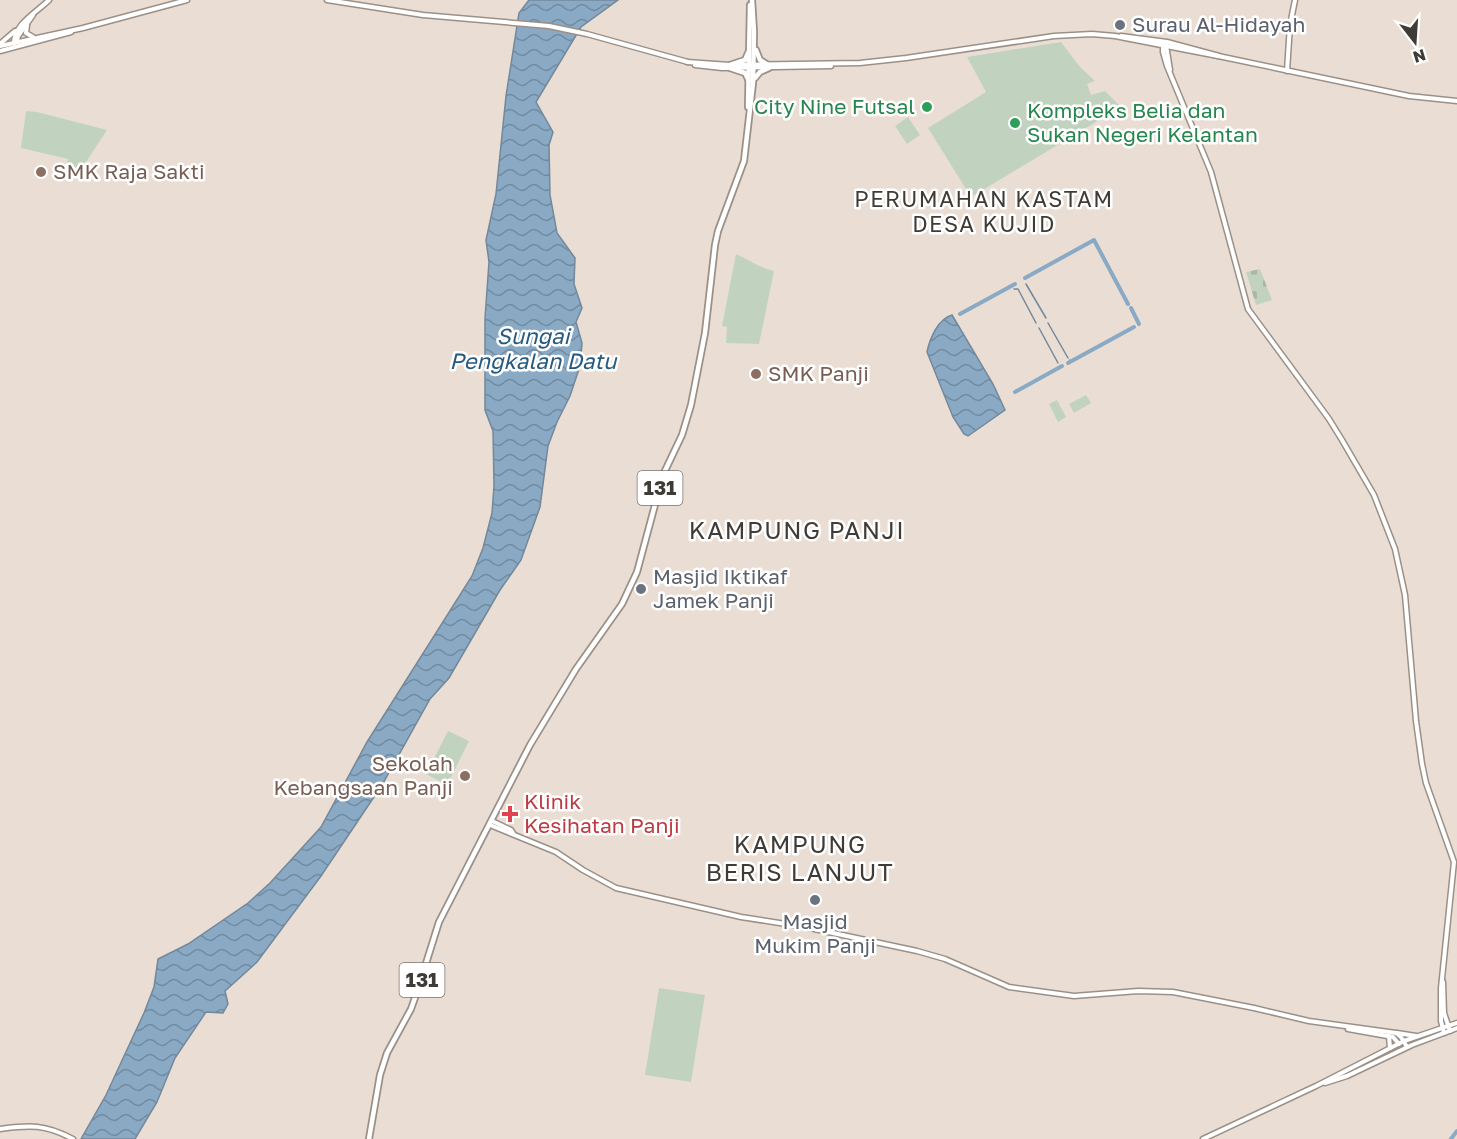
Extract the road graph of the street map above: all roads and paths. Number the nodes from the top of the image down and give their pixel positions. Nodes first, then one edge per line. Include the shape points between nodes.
1 (50, 0) edge
2 (187, 0) edge
3 (327, 0) edge
4 (752, 0) edge
5 (1295, 0) edge
6 (34, 15) junction
7 (28, 24) junction
8 (19, 28) junction
9 (83, 28) junction
10 (37, 37) junction
11 (752, 43) junction
12 (16, 44) junction
13 (1165, 44) junction
14 (0, 45) edge
15 (0, 51) edge
16 (752, 66) junction
17 (769, 66) junction
18 (730, 67) junction
19 (1287, 71) junction
20 (751, 84) junction
21 (1457, 101) edge
22 (491, 823) junction
23 (1442, 981) junction
24 (1457, 1023) edge
25 (1448, 1025) junction
26 (1342, 1026) junction
27 (1442, 1027) junction
28 (1457, 1028) edge
29 (1450, 1031) junction
30 (1396, 1033) junction
31 (1444, 1033) junction
32 (1389, 1036) junction
33 (1416, 1036) junction
34 (1402, 1042) junction
35 (1390, 1048) junction
36 (1404, 1048) junction
37 (1316, 1086) junction
38 (0, 1129) edge
39 (73, 1139) edge
40 (369, 1139) edge
41 (1203, 1139) edge

1 - 6 main road
2 - 9 main road
3 - 18 main road via 423,15 549,26 687,62
4 - 11 main road, 131
5 - 19 main road
6 - 7 main road
6 - 8 main road
7 - 10 main road via 27,35
7 - 12 main road
8 - 12 main road
8 - 14 main road
9 - 10 main road
9 - 12 main road
10 - 12 main road
11 - 16 main road, 131
11 - 17 main road via 760,60
11 - 18 main road via 745,60
12 - 14 main road
12 - 15 main road
13 - 17 main road via 1065,34 906,58
13 - 19 main road
13 - 23 main road via 1167,66 1211,172 1248,309 1342,440 1378,503 1395,549 1406,595 1422,764 1454,862
16 - 17 main road
16 - 18 main road
16 - 20 main road, 131
17 - 20 main road
18 - 20 main road via 745,73
19 - 21 main road via 1409,96
20 - 22 main road, 131 via 742,171 718,231 691,405 663,475 637,572 622,604 576,669 530,746
22 - 26 main road via 556,852 616,888 690,907 917,951 1009,987 1074,996 1173,992
22 - 40 main road, 131 via 439,922 417,992 387,1053
23 - 25 main road
23 - 27 main road
24 - 25 main road
25 - 27 main road
25 - 29 main road
26 - 30 main road
26 - 32 main road
27 - 31 main road
27 - 33 main road
28 - 29 main road
29 - 31 main road
30 - 33 main road
30 - 34 main road
31 - 36 main road
32 - 34 main road
32 - 35 main road
33 - 34 main road
34 - 35 main road
34 - 36 main road
35 - 37 main road
36 - 37 main road via 1347,1076
37 - 41 main road
38 - 39 main road via 39,1126

